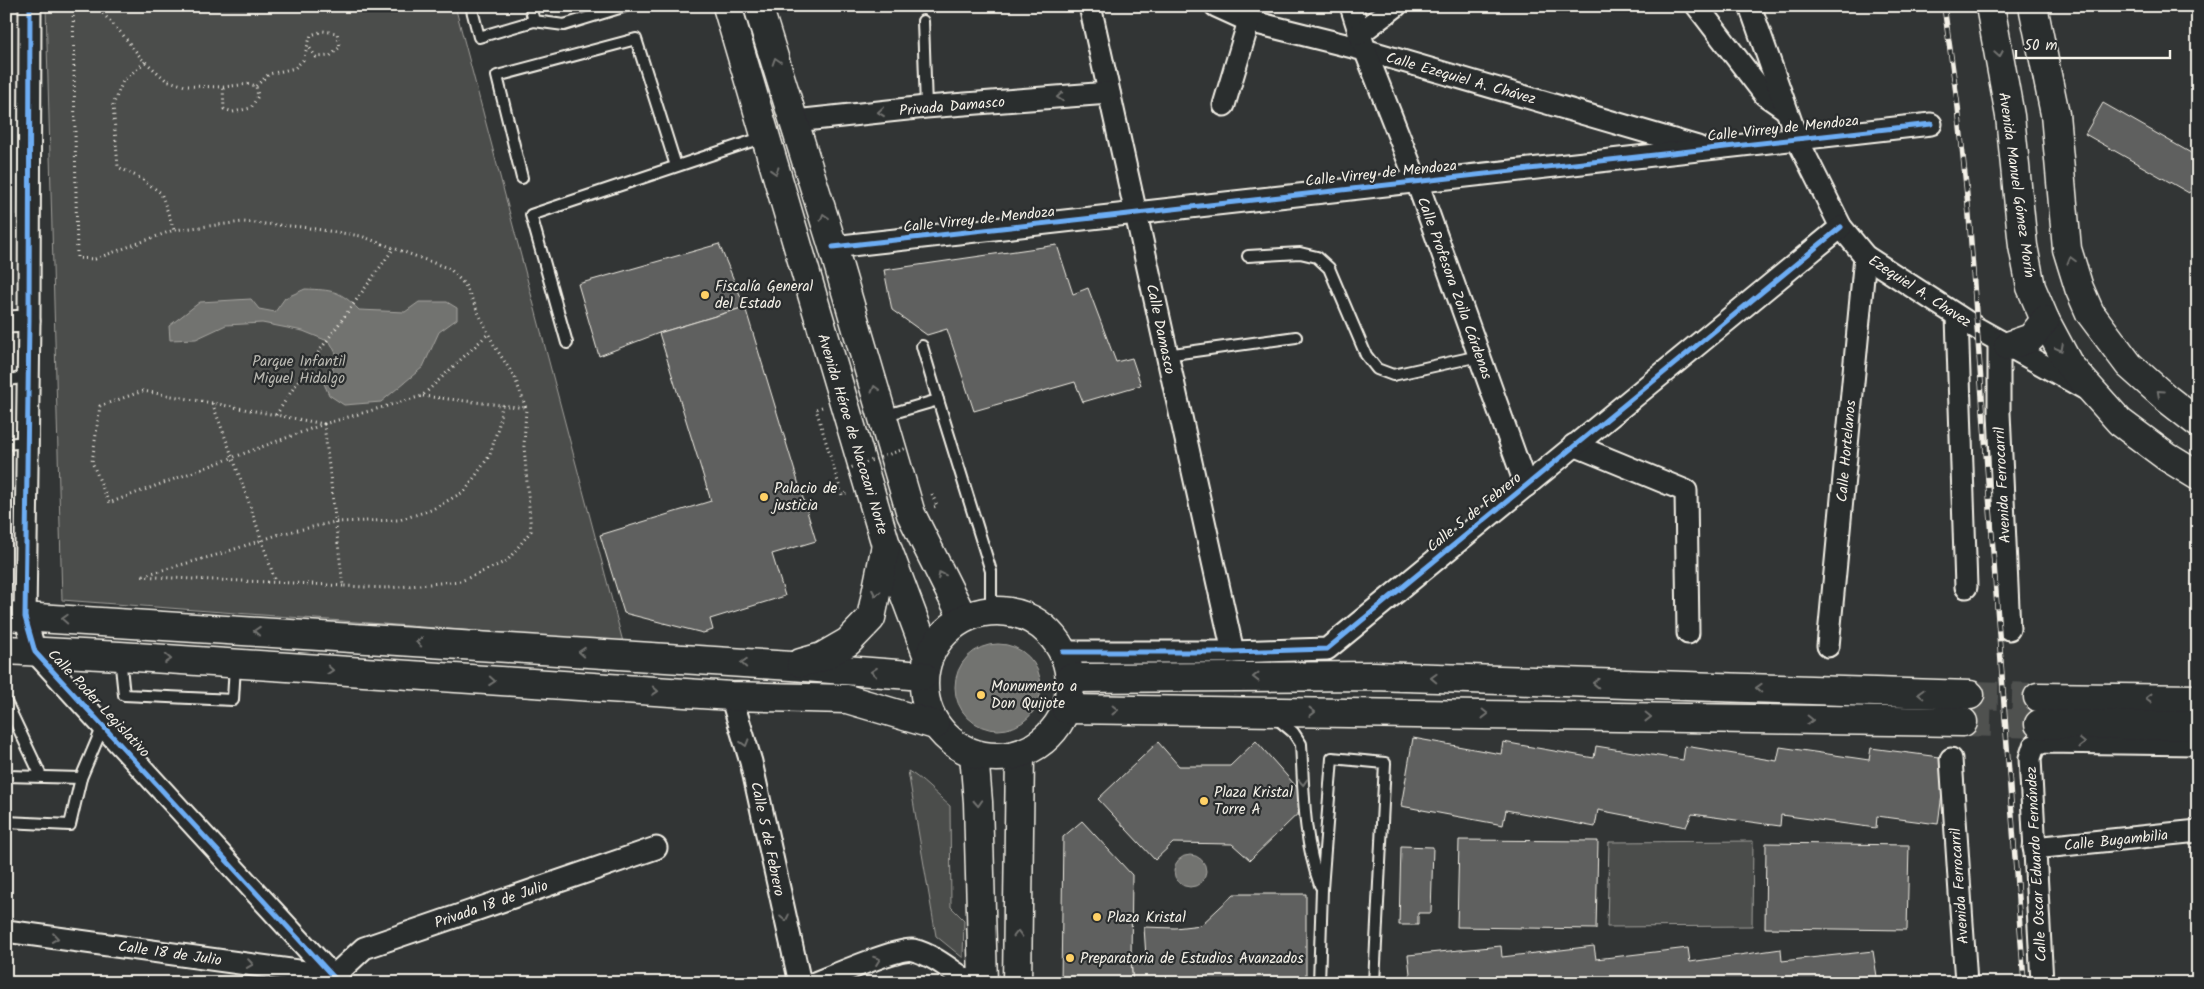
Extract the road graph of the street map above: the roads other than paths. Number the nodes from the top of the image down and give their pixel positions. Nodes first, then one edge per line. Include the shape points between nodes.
1 (30, 6) edge
2 (471, 6) edge
3 (530, 6) edge
4 (626, 6) edge
5 (727, 6) edge
6 (758, 6) edge
7 (1090, 6) edge
8 (1216, 6) edge
9 (1351, 6) edge
10 (1396, 6) edge
11 (1698, 6) edge
12 (1750, 6) edge
13 (1990, 6) edge
14 (2033, 6) edge
15 (534, 21) junction
16 (923, 21) dead end
17 (1249, 21) junction
18 (1362, 42) junction
19 (1108, 93) junction
20 (1224, 105) dead end
21 (926, 107) junction
22 (1785, 109) junction
23 (795, 121) junction
24 (1932, 124) dead end
25 (765, 137) junction
26 (1797, 139) junction
27 (1706, 149) junction
28 (676, 166) junction
29 (522, 178) dead end
30 (1417, 182) junction
31 (1136, 214) junction
32 (1841, 227) junction
33 (833, 247) junction
34 (1248, 256) dead end
35 (1865, 256) junction
36 (1958, 316) junction
37 (2045, 320) junction
38 (29, 321) junction
39 (6, 322) edge
40 (1296, 337) dead end
41 (567, 343) dead end
42 (2004, 344) junction
43 (922, 346) dead end
44 (1166, 355) junction
45 (1479, 356) junction
46 (28, 376) junction
47 (6, 380) edge
48 (2093, 393) junction
49 (938, 400) junction
50 (883, 416) junction
51 (2198, 423) edge
52 (27, 442) junction
53 (6, 444) edge
54 (1574, 445) junction
55 (2167, 457) junction
56 (2198, 461) edge
57 (2198, 476) edge
58 (1526, 486) junction
59 (886, 545) junction
60 (1966, 587) dead end
61 (991, 610) junction
62 (16, 616) edge
63 (963, 618) junction
64 (2009, 629) dead end
65 (1688, 633) dead end
66 (1828, 646) dead end
67 (6, 650) edge
68 (35, 652) junction
69 (1063, 652) junction
70 (1233, 652) junction
71 (120, 656) junction
72 (235, 664) junction
73 (792, 666) junction
74 (925, 667) junction
75 (1070, 678) junction
76 (1970, 695) tunnel mouth
77 (731, 696) junction
78 (2198, 698) edge
79 (6, 702) edge
80 (1066, 709) junction
81 (1269, 712) junction
82 (1962, 722) tunnel mouth
83 (2037, 722) junction
84 (935, 725) junction
85 (104, 726) junction
86 (2198, 726) edge
87 (2198, 744) edge
88 (974, 754) junction
89 (1020, 754) junction
90 (1951, 759) dead end
91 (6, 776) edge
92 (41, 776) junction
93 (82, 778) junction
94 (6, 822) edge
95 (2198, 831) edge
96 (656, 848) dead end
97 (2034, 848) junction
98 (1322, 889) junction
99 (6, 931) edge
100 (337, 979) edge
101 (800, 983) edge
102 (815, 983) edge
103 (970, 983) edge
104 (983, 983) edge
105 (1017, 983) edge
106 (1319, 983) edge
107 (1374, 983) edge
108 (1966, 983) edge
109 (2042, 983) edge

1 - 38 street, Calle Poder Legislativo
2 - 15 lane via 479,38
3 - 15 lane
4 - 15 lane via 564,25
5 - 25 main road, Avenida Héroe de Nacozari Norte
23 -> 6 main road
7 - 19 street, Calle Damasco
8 - 17 street, Calle Ezequiel A. Chávez
9 - 18 street, Calle Profesora Zoila Cárdenas
10 - 18 street
11 - 22 street via 1765,95
12 - 22 street, Ezequiel A. Chavez
13 -> 37 main road, Avenida Manuel Gómez Morín via 2010,116 2023,246 2031,288
51 -> 14 main road via 2129,365 2090,313 2079,288 2067,249 2055,114
16 - 21 lane
17 - 18 street, Calle Ezequiel A. Chávez
17 - 20 street
18 - 27 street, Calle Ezequiel A. Chávez
18 - 30 street, Calle Profesora Zoila Cárdenas
19 -> 21 street, Privada Damasco
19 - 31 street, Calle Damasco
21 -> 23 street, Privada Damasco
22 - 26 street, Ezequiel A. Chavez
33 -> 23 main road
24 - 26 street, Calle Virrey de Mendoza
25 - 28 lane
25 -> 59 main road, Avenida Héroe de Nacozari Norte
26 - 27 street, Calle Virrey de Mendoza
26 - 32 street, Ezequiel A. Chavez
27 - 30 street, Calle Virrey de Mendoza
28 - 29 lane via 636,39 497,76
28 - 41 lane via 531,215
30 - 31 street, Calle Virrey de Mendoza
30 - 45 street, Calle Profesora Zoila Cárdenas
31 - 33 street, Calle Virrey de Mendoza
31 - 44 street, Calle Damasco
32 - 35 street, Ezequiel A. Chavez
32 - 54 street, Calle 5 de Febrero
50 -> 33 main road
34 - 45 lane via 1300,253 1317,257 1329,268 1366,355 1377,369 1393,375
35 - 36 street, Ezequiel A. Chavez
35 - 66 street, Calle Hortelanos
36 - 42 street, Ezequiel A. Chavez
36 - 60 street
37 - 42 main road via 2031,338
37 -> 48 main road, Avenida Manuel Gómez Morín via 2069,364
38 - 39 street
38 - 46 street, Calle Poder Legislativo
40 - 44 lane
42 - 48 street, Ezequiel A. Chavez
42 - 64 street, Avenida Ferrocarril via 1999,413
43 - 49 lane
44 - 70 street, Calle Damasco
45 - 58 street, Calle Profesora Zoila Cárdenas
46 - 47 lane
46 - 52 street, Calle Poder Legislativo
48 - 55 main road, Avenida Manuel Gómez Morín via 2120,422
49 - 50 lane
49 - 61 lane via 991,571
63 -> 50 main road via 911,514
52 - 53 lane
52 - 62 street, Calle Poder Legislativo
54 - 58 street, Calle 5 de Febrero
54 - 65 street via 1686,492
55 - 56 main road via 2192,463
55 - 57 main road, Avenida Manuel Gómez Morín
58 - 70 street, Calle 5 de Febrero via 1327,649
59 -> 73 main road via 871,618 848,642 822,657
59 - 74 main road, Avenida Héroe de Nacozari Norte
61 - 63 main road
61 - 69 main road via 1019,613 1048,630
62 - 68 street, Calle Poder Legislativo
73 -> 62 main road
63 - 74 main road via 940,636
67 - 68 main road
68 - 71 main road
68 - 85 street, Calle Poder Legislativo
69 - 70 street, Calle 5 de Febrero
69 - 75 main road
71 -> 72 main road
71 - 72 lane via 124,695 233,700
72 -> 77 main road
74 -> 73 main road
74 - 84 main road via 926,704
76 -> 75 main road via 1374,676
75 - 80 main road
77 - 84 main road via 847,699
77 -> 101 street, Calle 5 de Febrero via 751,762
78 -> 83 main road
79 - 92 lane
80 -> 81 main road
80 - 89 main road via 1060,723 1044,740
81 -> 82 main road
81 -> 98 lane via 1293,732 1301,744 1306,837 1310,859
83 - 86 main road
83 -> 87 street via 2044,742
83 - 97 street, Calle Oscar Eduardo Fernández via 2030,758
84 - 88 main road via 954,743
85 - 93 lane
85 - 100 street, Calle Poder Legislativo
88 - 89 main road via 1000,757
88 -> 104 main road
105 -> 89 main road
90 - 108 street, Avenida Ferrocarril
91 - 92 lane
92 - 93 lane
93 - 94 lane via 70,826
95 - 97 street, Calle Bugambilia
96 - 100 street, Privada 18 de Julio via 364,948
97 - 109 street, Calle Oscar Eduardo Fernández
98 - 106 lane
98 - 107 lane via 1332,758 1384,763
99 -> 100 street, Calle 18 de Julio
102 -> 103 street via 911,949

